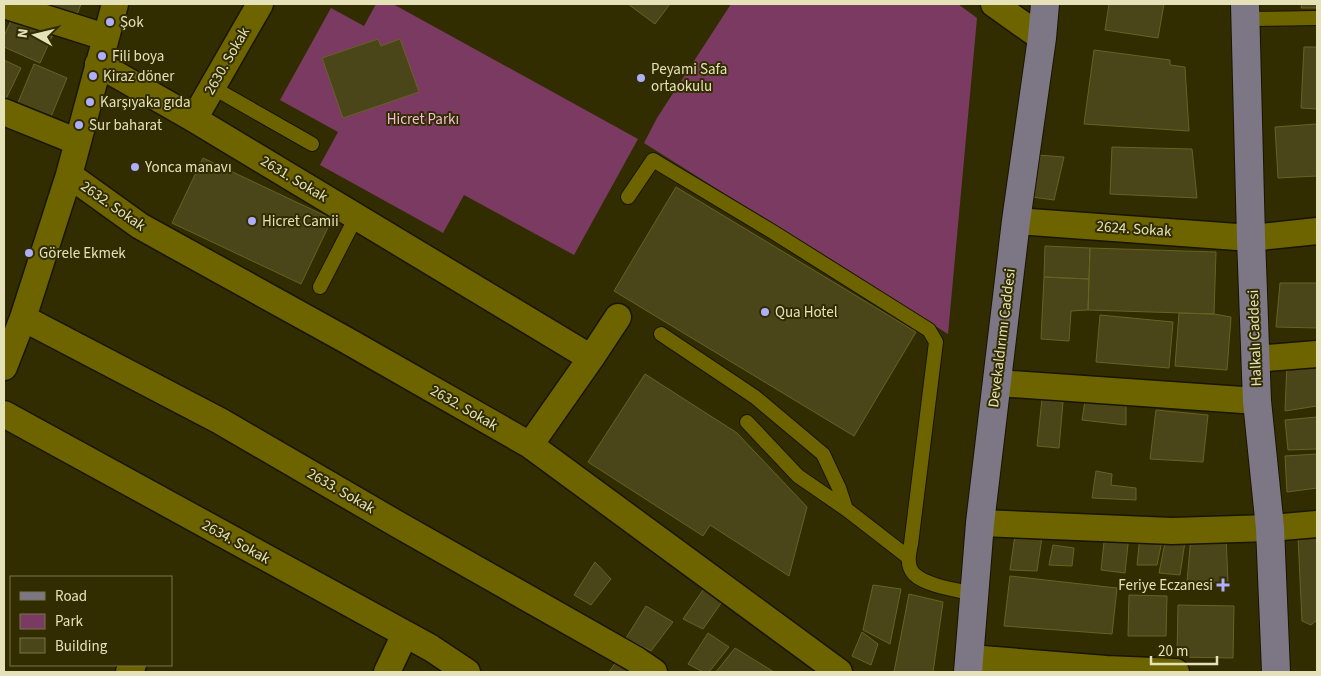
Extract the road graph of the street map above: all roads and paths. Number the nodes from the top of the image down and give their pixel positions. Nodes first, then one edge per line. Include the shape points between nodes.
1 (115, 4) edge
2 (260, 4) edge
3 (994, 4) edge
4 (1044, 4) edge
5 (4, 5) edge
6 (1246, 11) edge
7 (1317, 18) edge
8 (105, 37) junction
9 (1042, 38) junction
10 (98, 64) junction
11 (212, 87) junction
12 (4, 112) edge
13 (194, 119) junction
14 (78, 142) junction
15 (312, 144) dead end
16 (69, 175) junction
17 (628, 197) dead end
18 (356, 217) junction
19 (1016, 221) junction
20 (1317, 230) edge
21 (1251, 238) junction
22 (320, 287) dead end
23 (618, 317) dead end
24 (23, 318) junction
25 (661, 334) dead end
26 (1317, 354) edge
27 (591, 358) junction
28 (1255, 359) junction
29 (4, 367) edge
30 (997, 383) junction
31 (1257, 400) junction
32 (4, 414) edge
33 (747, 422) dead end
34 (530, 445) junction
35 (846, 509) junction
36 (980, 522) junction
37 (1317, 524) edge
38 (1270, 528) junction
39 (908, 557) junction
40 (975, 594) junction
41 (405, 634) junction
42 (969, 665) edge
43 (386, 672) edge
44 (466, 672) edge
45 (654, 672) edge
46 (839, 672) edge
47 (1176, 672) edge
48 (1276, 672) edge

1 - 8 street
2 - 11 street, 2630. Sokak
3 - 9 street
4 - 9 main road, Devekaldırımı Caddesi
5 - 8 street
6 - 7 lane
6 - 21 main road, Halkalı Caddesi
8 - 10 street
9 - 19 main road, Devekaldırımı Caddesi
10 - 13 street, 2631. Sokak
10 - 14 street
11 - 13 street, 2630. Sokak
11 - 15 lane
12 - 14 street
13 - 18 street, 2631. Sokak
14 - 16 street
16 - 24 street
16 - 34 street, 2632. Sokak via 140,226
17 - 39 lane via 653,160 928,330 936,342
18 - 22 lane
18 - 27 street, 2631. Sokak
19 - 21 street, 2624. Sokak
19 - 30 main road, Devekaldırımı Caddesi
20 - 21 street, 2624. Sokak
21 - 28 main road, Halkalı Caddesi
23 - 27 street
24 - 29 street
24 - 45 street, 2633. Sokak via 220,420
25 - 35 lane via 755,397 823,454
26 - 28 street
27 - 34 street
28 - 31 main road, Halkalı Caddesi
30 - 31 street
30 - 36 main road, Devekaldırımı Caddesi
31 - 38 main road, Halkalı Caddesi
32 - 41 street, 2634. Sokak
33 - 35 lane via 798,476
34 - 46 street, 2632. Sokak
35 - 39 lane
36 - 38 street via 1172,531
36 - 40 main road, Devekaldırımı Caddesi
37 - 38 street
38 - 48 main road, Halkalı Caddesi
39 - 40 lane via 912,573 927,582
40 - 42 main road, Devekaldırımı Caddesi
41 - 43 street
41 - 44 street, 2634. Sokak
42 - 47 street

